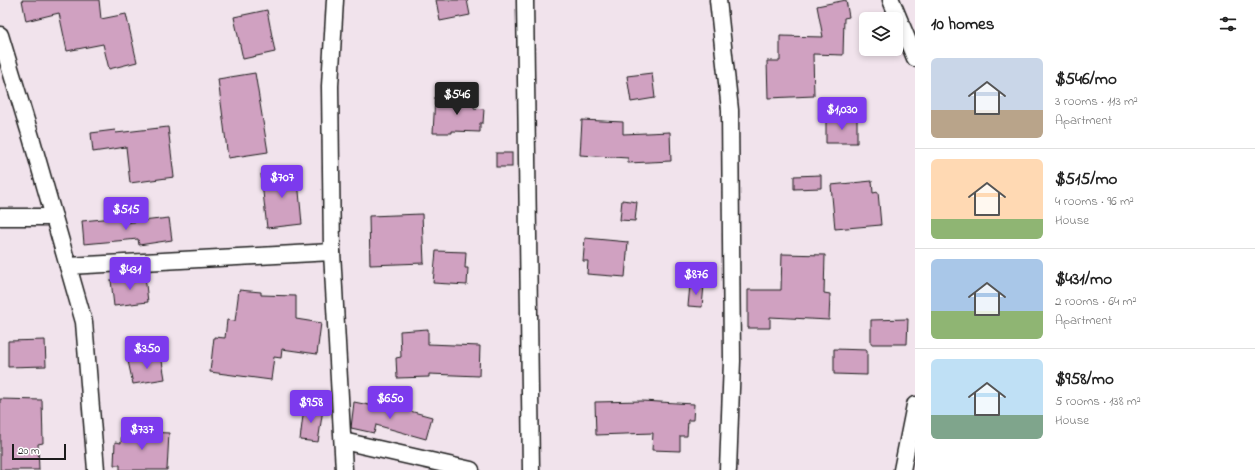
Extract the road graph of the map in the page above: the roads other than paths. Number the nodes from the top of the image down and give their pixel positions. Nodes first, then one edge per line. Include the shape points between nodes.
1 (335, 0) edge
2 (525, 0) edge
3 (718, 0) edge
4 (890, 0) edge
5 (0, 35) edge
6 (915, 58) edge
7 (0, 217) edge
8 (54, 217) junction
9 (332, 252) junction
10 (68, 266) junction
11 (915, 409) edge
12 (343, 441) junction
13 (96, 470) edge
14 (344, 470) edge
15 (471, 470) edge
16 (531, 470) edge
17 (728, 470) edge
18 (902, 470) edge

1 - 9 street via 330,86
2 - 16 street
3 - 17 street via 730,110 732,361
4 - 6 street
5 - 8 street
7 - 8 street
8 - 10 street
9 - 10 street
9 - 12 street
10 - 13 street via 84,322
11 - 18 street
12 - 14 street
12 - 15 street

